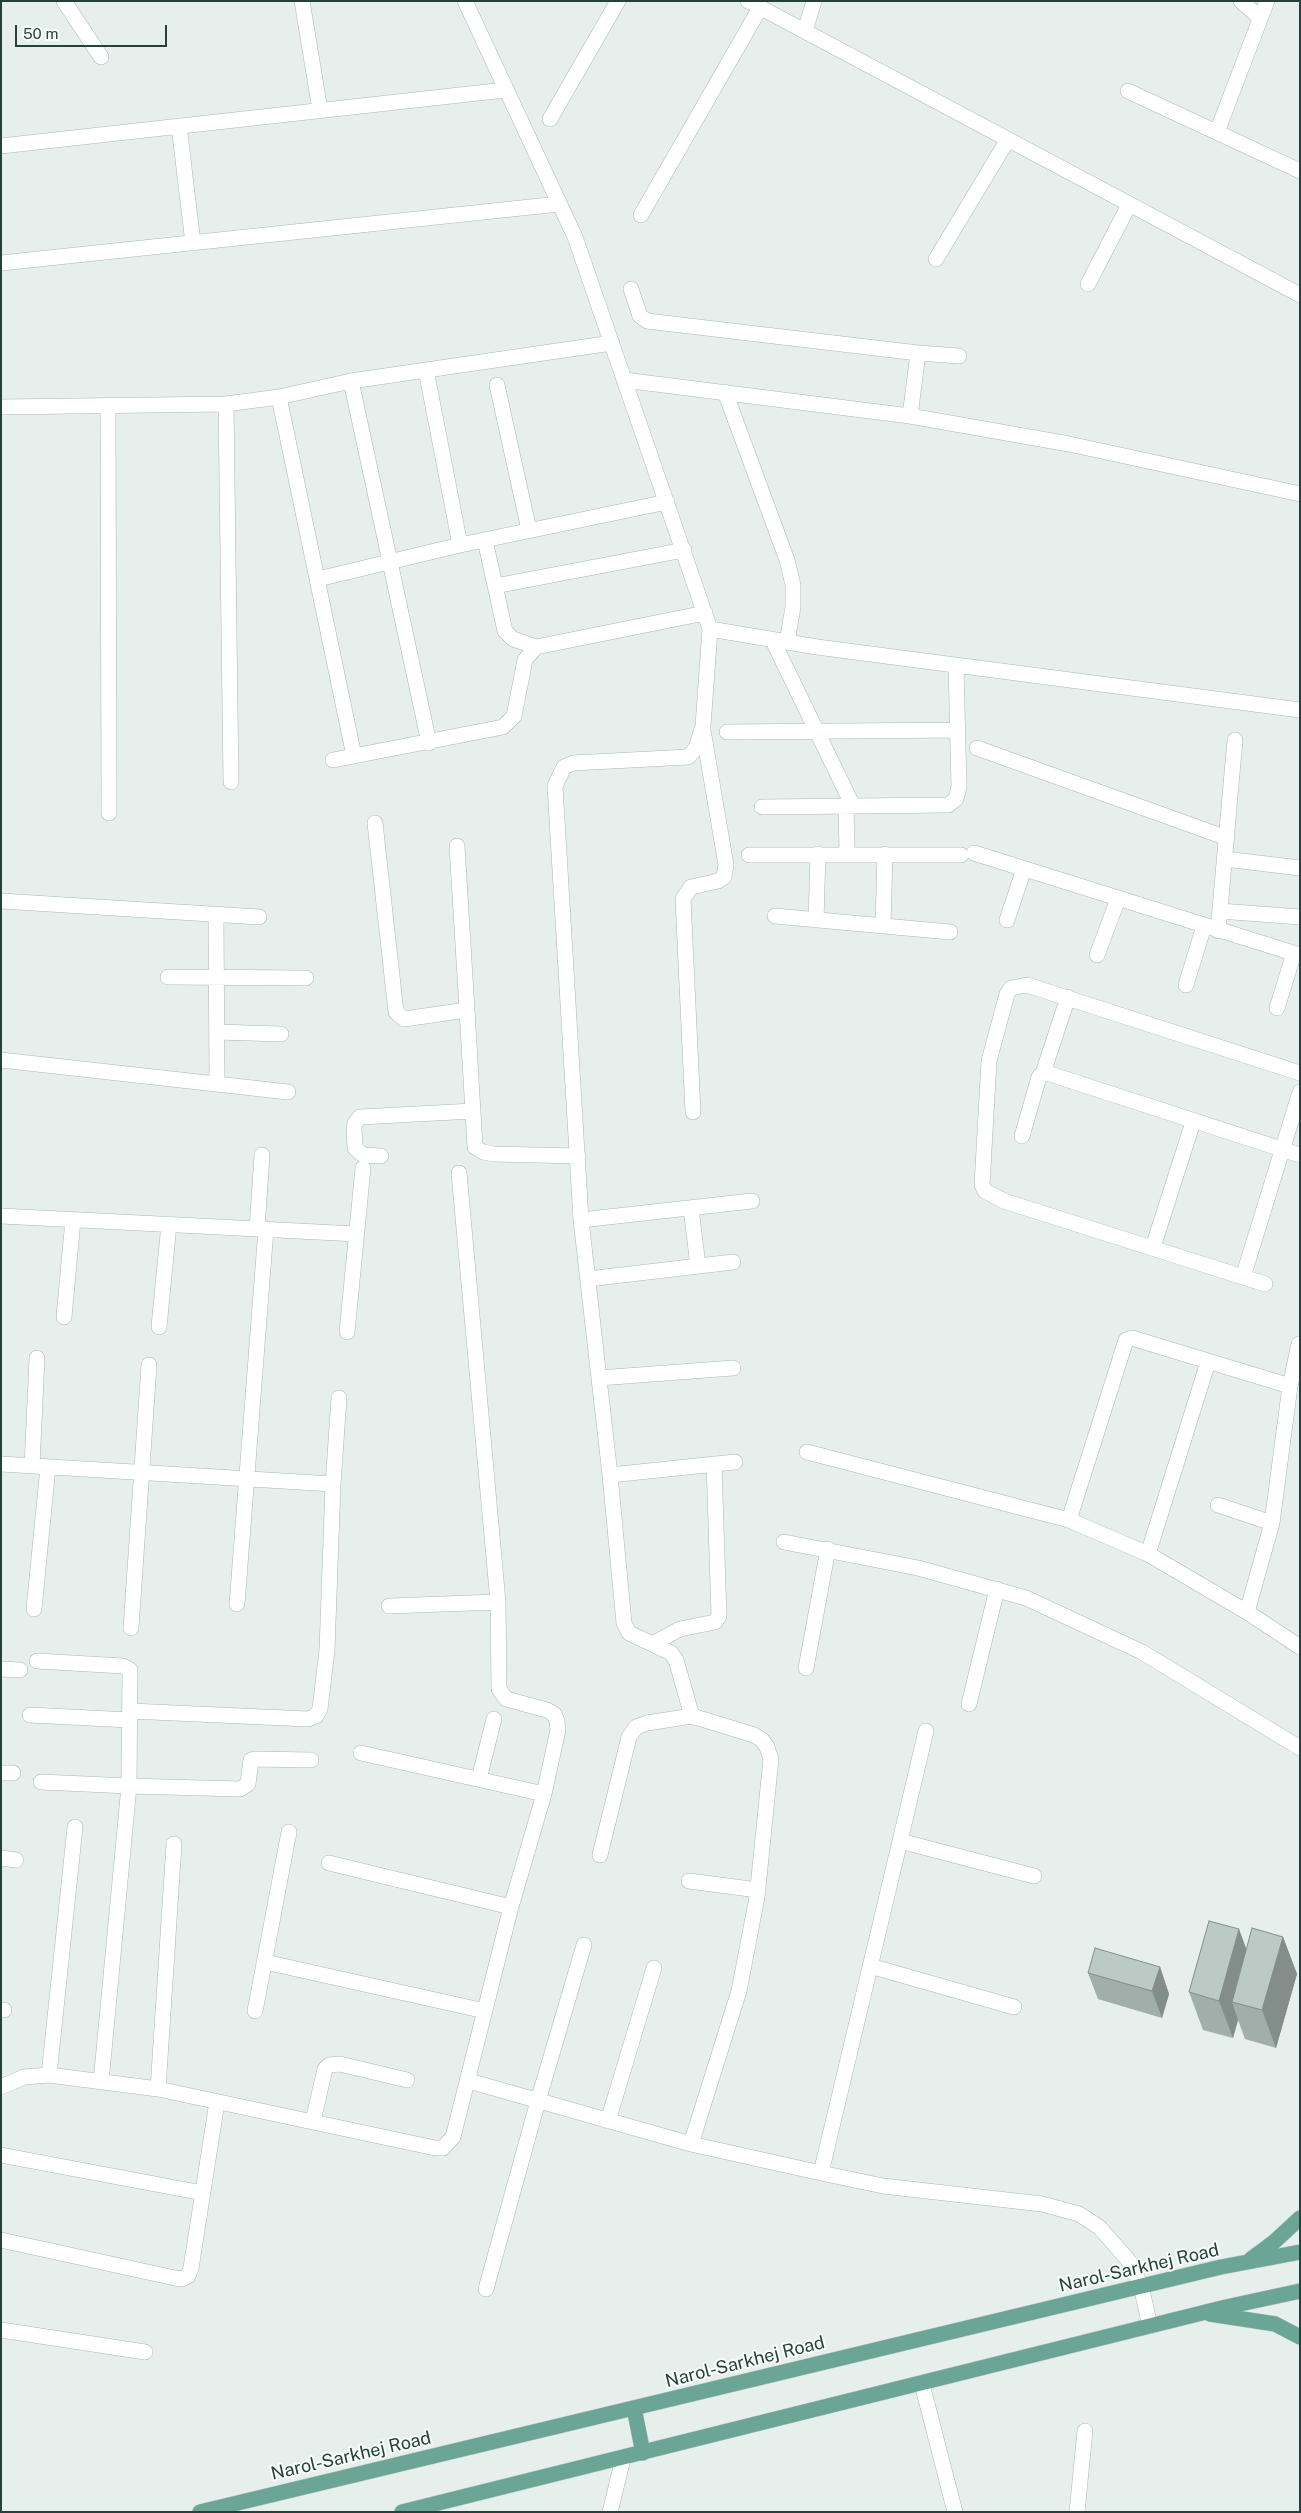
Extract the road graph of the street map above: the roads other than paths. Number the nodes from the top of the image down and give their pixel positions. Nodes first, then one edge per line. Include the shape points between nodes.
1 (64, 1) edge
2 (302, 1) edge
3 (465, 1) edge
4 (618, 1) edge
5 (814, 1) edge
6 (1241, 1) edge
7 (1267, 1) edge
8 (754, 5) edge
9 (1260, 18) junction
10 (805, 31) junction
11 (101, 57) dead end
12 (505, 90) junction
13 (1128, 92) dead end
14 (320, 110) junction
15 (550, 119) dead end
16 (179, 126) junction
17 (1217, 132) junction
18 (1007, 140) junction
19 (1, 146) edge
20 (1300, 171) edge
21 (559, 204) junction
22 (1129, 205) junction
23 (641, 215) dead end
24 (194, 243) junction
25 (936, 259) dead end
26 (1, 263) edge
27 (1088, 284) dead end
28 (630, 289) dead end
29 (1300, 295) edge
30 (612, 343) junction
31 (918, 353) junction
32 (959, 356) dead end
33 (426, 370) junction
34 (624, 380) junction
35 (351, 381) junction
36 (497, 385) dead end
37 (724, 392) junction
38 (279, 397) junction
39 (226, 404) junction
40 (1, 407) edge
41 (108, 407) junction
42 (910, 416) junction
43 (1300, 494) edge
44 (667, 502) junction
45 (529, 530) junction
46 (485, 540) junction
47 (460, 545) junction
48 (684, 550) junction
49 (391, 563) junction
50 (318, 579) junction
51 (495, 586) junction
52 (705, 613) junction
53 (710, 629) junction
54 (780, 641) junction
55 (536, 647) junction
56 (956, 665) junction
57 (1300, 710) edge
58 (703, 726) junction
59 (958, 730) junction
60 (817, 731) junction
61 (726, 732) dead end
62 (1235, 740) dead end
63 (429, 743) junction
64 (977, 748) dead end
65 (354, 756) junction
66 (334, 760) dead end
67 (231, 782) dead end
68 (849, 806) junction
69 (762, 807) dead end
70 (109, 813) dead end
71 (375, 824) dead end
72 (1226, 838) junction
73 (457, 846) dead end
74 (846, 853) junction
75 (818, 854) junction
76 (885, 854) junction
77 (749, 855) dead end
78 (1225, 859) junction
79 (1300, 868) edge
80 (1024, 869) junction
81 (1118, 899) junction
82 (1, 901) edge
83 (1220, 911) junction
84 (216, 916) junction
85 (775, 916) dead end
86 (259, 917) dead end
87 (1300, 917) edge
88 (816, 920) junction
89 (1007, 920) dead end
90 (883, 925) junction
91 (1211, 929) junction
92 (950, 932) dead end
93 (1297, 954) edge
94 (1097, 956) dead end
95 (168, 977) dead end
96 (216, 978) junction
97 (306, 978) dead end
98 (1186, 985) dead end
99 (1068, 997) junction
100 (1277, 1008) dead end
101 (467, 1010) junction
102 (217, 1032) junction
103 (281, 1034) dead end
104 (1, 1060) edge
105 (1043, 1073) junction
106 (1300, 1073) edge
107 (217, 1083) junction
108 (288, 1092) dead end
109 (1300, 1092) edge
110 (473, 1111) junction
111 (692, 1112) dead end
112 (1193, 1122) junction
113 (1022, 1136) dead end
114 (1283, 1150) junction
115 (262, 1155) dead end
116 (1300, 1155) edge
117 (381, 1156) dead end
118 (578, 1156) junction
119 (363, 1168) dead end
120 (459, 1172) dead end
121 (752, 1201) dead end
122 (691, 1208) junction
123 (1, 1216) edge
124 (73, 1220) junction
125 (582, 1220) junction
126 (169, 1224) junction
127 (262, 1229) junction
128 (357, 1234) junction
129 (1153, 1247) junction
130 (733, 1262) dead end
131 (698, 1266) junction
132 (1243, 1277) junction
133 (588, 1279) junction
134 (1265, 1284) dead end
135 (64, 1317) dead end
136 (159, 1327) dead end
137 (347, 1332) dead end
138 (1300, 1344) edge
139 (37, 1358) dead end
140 (1208, 1362) junction
141 (149, 1365) dead end
142 (733, 1368) dead end
143 (599, 1378) junction
144 (1290, 1386) junction
145 (339, 1398) dead end
146 (807, 1452) dead end
147 (735, 1462) dead end
148 (1, 1464) edge
149 (714, 1464) junction
150 (32, 1466) junction
151 (48, 1467) junction
152 (143, 1472) junction
153 (610, 1475) junction
154 (247, 1478) junction
155 (332, 1484) junction
156 (1218, 1505) dead end
157 (1069, 1520) junction
158 (1272, 1523) junction
159 (784, 1542) dead end
160 (828, 1549) junction
161 (1148, 1554) junction
162 (997, 1589) junction
163 (498, 1602) junction
164 (237, 1604) dead end
165 (389, 1606) dead end
166 (34, 1609) dead end
167 (1247, 1612) junction
168 (131, 1628) dead end
169 (652, 1644) junction
170 (1300, 1647) edge
171 (37, 1661) dead end
172 (1, 1668) edge
173 (806, 1668) dead end
174 (20, 1670) dead end
175 (969, 1704) dead end
176 (30, 1715) dead end
177 (130, 1715) junction
178 (692, 1716) junction
179 (494, 1719) dead end
180 (926, 1730) dead end
181 (1300, 1748) edge
182 (361, 1753) dead end
183 (310, 1760) dead end
184 (479, 1779) junction
185 (41, 1782) dead end
186 (129, 1786) junction
187 (544, 1794) junction
188 (75, 1828) dead end
189 (288, 1832) dead end
190 (900, 1841) junction
191 (174, 1844) dead end
192 (600, 1856) dead end
193 (329, 1863) dead end
194 (1034, 1876) dead end
195 (689, 1881) dead end
196 (758, 1890) junction
197 (512, 1907) junction
198 (584, 1945) dead end
199 (265, 1962) junction
200 (870, 1966) junction
201 (654, 1968) dead end
202 (1014, 2008) dead end
203 (255, 2011) dead end
204 (485, 2011) junction
205 (49, 2075) junction
206 (407, 2080) dead end
207 (468, 2081) junction
208 (101, 2082) junction
209 (1, 2087) edge
210 (158, 2089) junction
211 (538, 2101) junction
212 (217, 2102) junction
213 (314, 2121) junction
214 (608, 2121) junction
215 (692, 2144) junction
216 (1, 2155) edge
217 (821, 2173) junction
218 (203, 2193) junction
219 (1300, 2218) edge
220 (1, 2240) edge
221 (1300, 2252) edge
222 (1248, 2262) junction
223 (1141, 2286) junction
224 (486, 2289) dead end
225 (1300, 2292) edge
226 (1203, 2313) junction
227 (1150, 2326) junction
228 (1, 2330) edge
229 (1300, 2337) edge
230 (145, 2352) dead end
231 (922, 2384) junction
232 (634, 2408) junction
233 (1085, 2431) dead end
234 (643, 2453) junction
235 (623, 2458) junction
236 (200, 2512) edge
237 (402, 2512) edge
238 (610, 2512) edge
239 (955, 2512) edge
240 (1077, 2512) edge

1 - 11 street
2 - 14 street
3 - 12 street
4 - 15 street
5 - 10 street
6 - 9 street
7 - 9 street
8 - 10 street
8 - 23 street
9 - 17 street
10 - 18 street
12 - 14 street
12 - 21 street
13 - 17 street
14 - 16 street
16 - 19 street
16 - 24 street
17 - 20 street
18 - 22 street
18 - 25 street
21 - 24 street
21 - 30 street via 575,237
22 - 27 street
22 - 29 street
24 - 26 street
28 - 31 street via 640,316 647,321
30 - 33 street
30 - 34 street
31 - 32 street
31 - 42 street
33 - 35 street
33 - 47 street
34 - 37 street
34 - 44 street
35 - 38 street
35 - 49 street
36 - 45 street
37 - 42 street
37 - 54 street via 787,560 793,585 792,607
38 - 39 street
38 - 50 street
39 - 41 street
39 - 67 street
40 - 41 street
41 - 70 street
42 - 43 street via 1069,444
44 - 45 street
44 - 48 street
45 - 46 street
46 - 47 street
46 - 51 street
47 - 49 street
48 - 51 street
48 - 52 street
49 - 50 street
49 - 63 street
50 - 65 street
51 - 55 street via 505,631 513,639
52 - 53 street
52 - 55 street
53 - 54 street
53 - 58 street
54 - 56 street
54 - 60 street
55 - 63 street via 525,660 514,716 509,723
56 - 57 street
56 - 59 street
58 - 111 street via 726,865 724,877 691,887 683,899
58 - 118 street via 696,748 688,757 573,763 564,767 555,786
59 - 60 street
59 - 68 street via 960,786 956,799 948,805
60 - 61 street
60 - 68 street
62 - 72 street
63 - 65 street
64 - 72 street
65 - 66 street
68 - 69 street
68 - 74 street
71 - 101 street via 396,1012 404,1019
72 - 78 street
73 - 101 street
74 - 75 street
74 - 76 street
75 - 77 street
75 - 88 street
76 - 80 street via 968,854
76 - 90 street
78 - 79 street
78 - 83 street
80 - 81 street
80 - 89 street
81 - 91 street
81 - 94 street
82 - 84 street
83 - 87 street
83 - 91 street
84 - 86 street
84 - 96 street
85 - 88 street
88 - 90 street
90 - 92 street
91 - 93 street
91 - 98 street
93 - 100 street
95 - 96 street
96 - 97 street
96 - 102 street
99 - 105 street
99 - 106 street
99 - 129 street via 1027,985 1011,988 1007,994 989,1062 982,1185 985,1191 1004,1201
101 - 110 street
102 - 103 street
102 - 107 street
104 - 107 street
105 - 112 street
105 - 113 street via 1039,1077
107 - 108 street
109 - 114 street
110 - 117 street via 360,1117 354,1128 355,1148 363,1154
110 - 118 street via 475,1147 483,1152
112 - 114 street
112 - 129 street
114 - 116 street
114 - 132 street
115 - 127 street
118 - 125 street
119 - 128 street
120 - 163 street
121 - 122 street
122 - 125 street
122 - 131 street
123 - 124 street
124 - 126 street
124 - 135 street
125 - 133 street
126 - 127 street
126 - 136 street
127 - 128 street
127 - 154 street
128 - 137 street
129 - 132 street
130 - 131 street
131 - 133 street
132 - 134 street
133 - 143 street
138 - 144 street
139 - 150 street
140 - 144 street
140 - 157 street via 1132,1338 1126,1340
140 - 161 street
141 - 152 street
142 - 143 street
143 - 153 street
144 - 158 street
145 - 155 street
146 - 157 street
147 - 149 street
148 - 150 street
149 - 153 street
149 - 169 street via 719,1616 715,1622 680,1629
150 - 151 street
151 - 152 street
151 - 166 street
152 - 154 street
152 - 168 street
153 - 169 street via 624,1624 629,1633
154 - 155 street
154 - 164 street
155 - 177 street via 327,1650 320,1710 316,1716 308,1719
156 - 158 street
157 - 161 street
158 - 167 street
159 - 160 street
160 - 162 street
160 - 173 street
161 - 167 street
162 - 175 street
162 - 181 street via 1026,1598 1142,1652
163 - 165 street
163 - 187 street via 501,1694 548,1710 557,1721 558,1730
167 - 170 street
169 - 178 street via 671,1653 676,1660
171 - 177 street via 127,1667 130,1670
172 - 174 street
176 - 177 street
177 - 186 street
178 - 192 street via 647,1723 636,1727 629,1737
178 - 196 street via 754,1736 768,1747 770,1759
179 - 184 street
180 - 190 street
182 - 184 street
183 - 186 street via 251,1760 248,1784 240,1789
184 - 187 street
185 - 186 street
186 - 208 street
187 - 197 street
188 - 205 street
189 - 199 street
190 - 194 street
190 - 200 street
191 - 210 street
193 - 197 street
195 - 196 street
196 - 215 street via 739,1992
197 - 204 street
198 - 211 street
199 - 203 street
199 - 204 street
200 - 202 street
200 - 217 street
201 - 214 street
204 - 207 street
205 - 208 street
205 - 209 street via 24,2077
206 - 213 street via 340,2064 328,2065
207 - 211 street
207 - 213 street via 453,2137 443,2148
208 - 210 street
210 - 212 street
211 - 214 street
211 - 224 street
212 - 213 street
212 - 218 street
214 - 215 street
215 - 217 street
216 - 218 street
217 - 223 street via 883,2186 1042,2204 1079,2214 1113,2242 1129,2261
218 - 220 street via 191,2268 188,2276 182,2279
219 - 222 main road
221 - 222 main road, Narol-Sarkhej Road
222 - 223 main road, Narol-Sarkhej Road
223 - 227 street
223 - 232 main road, Narol-Sarkhej Road
225 - 226 main road
226 - 227 main road
226 - 229 main road via 1275,2324
227 - 231 main road
228 - 230 street
231 - 234 main road
231 - 239 street
232 - 234 main road
232 - 236 main road, Narol-Sarkhej Road
233 - 240 street
234 - 235 main road
235 - 237 main road
235 - 238 street

